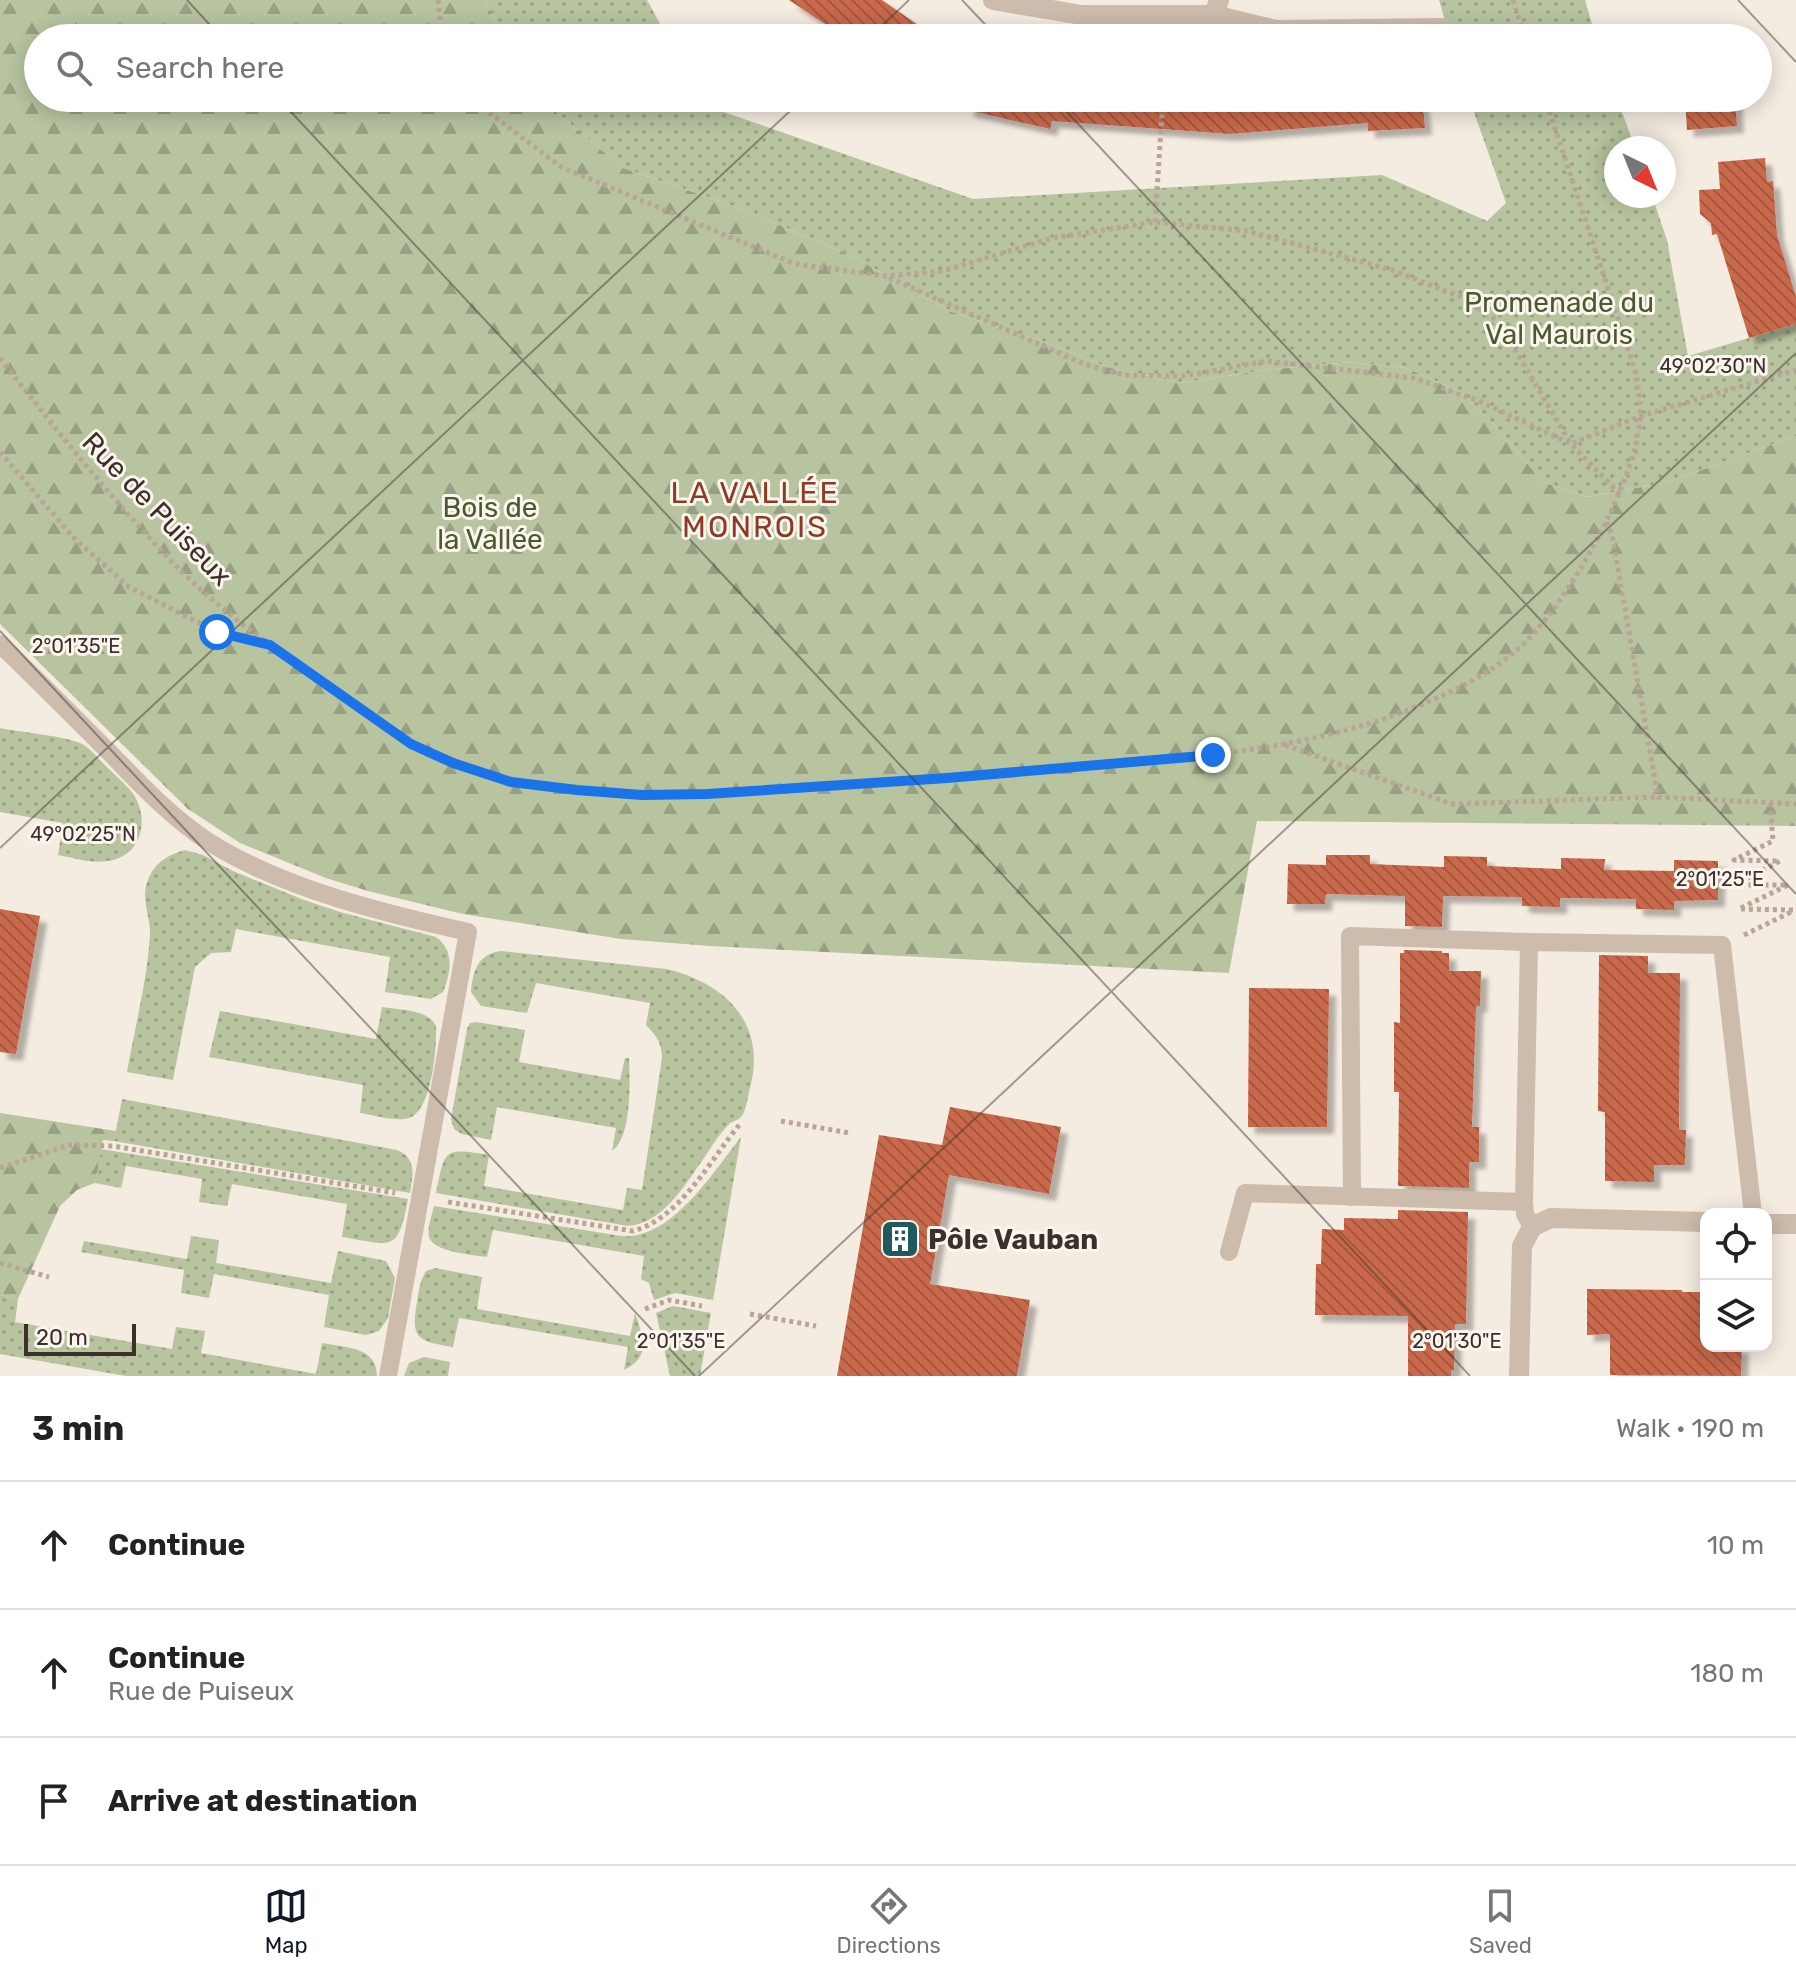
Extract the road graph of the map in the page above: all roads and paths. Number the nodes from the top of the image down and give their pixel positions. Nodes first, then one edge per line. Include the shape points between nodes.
1 (438, 0) edge
2 (993, 0) edge
3 (1513, 0) edge
4 (1216, 8) edge
5 (441, 24) edge
6 (1260, 24) edge
7 (1521, 24) edge
8 (488, 112) edge
9 (1162, 112) edge
10 (1550, 112) edge
11 (1155, 222) junction
12 (885, 276) junction
13 (0, 358) edge
14 (1796, 370) edge
15 (1641, 416) junction
16 (1571, 444) junction
17 (0, 452) edge
18 (1620, 494) junction
19 (1605, 522) junction
20 (0, 644) edge
21 (270, 645) junction
22 (1285, 745) junction
23 (1658, 797) junction
24 (1770, 803) junction
25 (1796, 804) edge
26 (1796, 910) edge
27 (1529, 942) junction
28 (1722, 945) junction
29 (781, 1121) dead end
30 (740, 1124) dead end
31 (850, 1133) dead end
32 (0, 1168) edge
33 (409, 1196) dead end
34 (1352, 1197) junction
35 (435, 1200) dead end
36 (1524, 1202) junction
37 (1752, 1208) edge
38 (1700, 1222) edge
39 (1772, 1224) edge
40 (1796, 1224) edge
41 (1532, 1227) junction
42 (1229, 1252) dead end
43 (0, 1263) edge
44 (49, 1277) dead end
45 (702, 1306) dead end
46 (645, 1309) dead end
47 (750, 1314) dead end
48 (816, 1326) dead end
49 (388, 1376) edge
50 (1519, 1376) edge

1 - 5 path
2 - 4 street via 1081,15
3 - 7 path
4 - 6 street
8 - 12 path via 561,167 795,264
9 - 11 path
10 - 15 path, Rue de Puiseux via 1635,370
11 - 12 path via 1052,238 943,271
11 - 16 path via 1247,231 1392,270 1461,297 1498,321
12 - 16 path via 1084,364 1125,375 1184,376 1267,361 1414,378
13 - 21 path, Rue de Puiseux via 66,442 180,570
14 - 15 path
15 - 16 path
15 - 18 path, Rue de Puiseux
16 - 18 path
17 - 21 path via 74,538 129,587 217,632
18 - 19 path, Rue de Puiseux
19 - 22 path, Rue de Puiseux via 1544,622 1516,652 1426,702
19 - 23 path via 1612,535
20 - 49 lane via 161,804 210,842 247,862 383,913 468,932
21 - 22 path, Rue de Puiseux via 411,744 511,782 577,790 707,794 947,778
22 - 23 path via 1452,804
23 - 24 path
24 - 25 path
24 - 26 path via 1773,841 1734,860 1780,861 1735,885 1788,885 1739,909
26 - 28 path
27 - 28 lane
27 - 34 lane via 1350,936
27 - 36 lane
28 - 37 lane
29 - 31 path
30 - 35 path via 679,1201 662,1217 633,1231
32 - 33 path via 69,1145 113,1146
34 - 36 lane
34 - 42 lane via 1245,1193
36 - 41 lane
38 - 41 street via 1551,1218
39 - 40 street
41 - 50 street via 1522,1246
43 - 44 path
45 - 46 path via 669,1300
47 - 48 path

